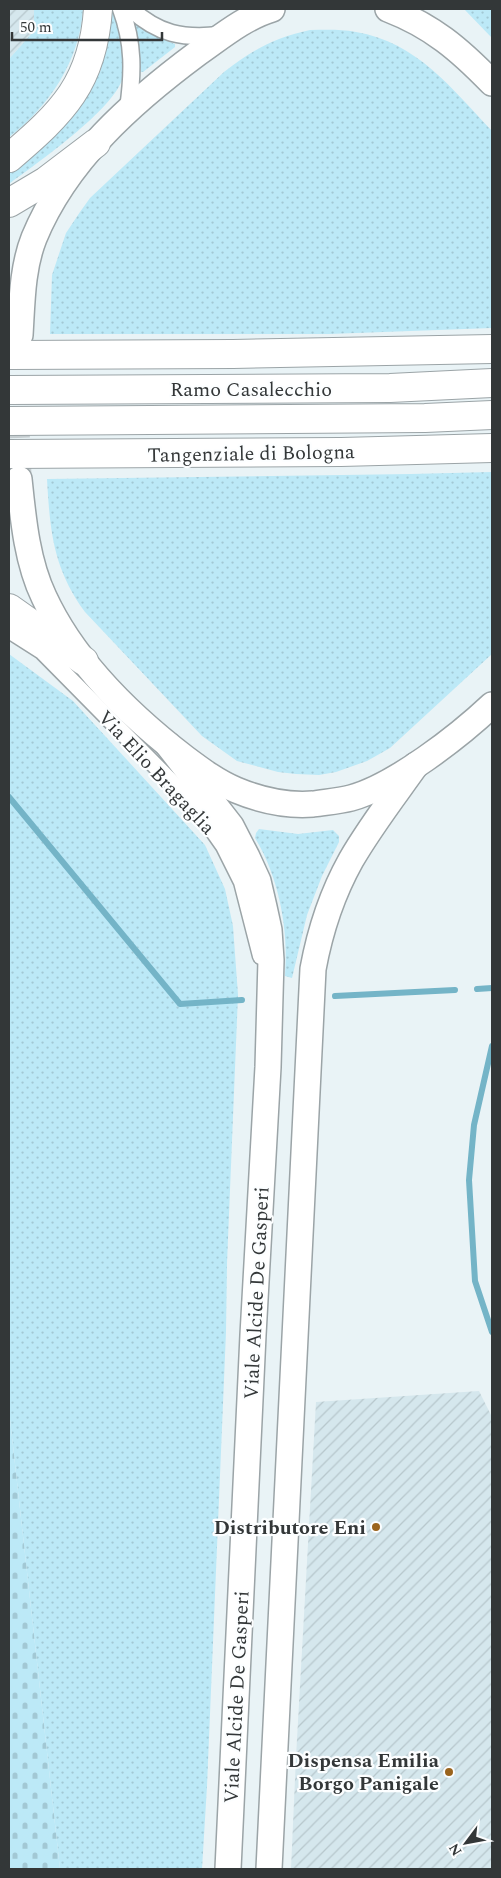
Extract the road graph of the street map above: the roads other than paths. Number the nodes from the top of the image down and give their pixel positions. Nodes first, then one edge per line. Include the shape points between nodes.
1 (98, 9) edge
2 (121, 9) edge
3 (130, 9) edge
4 (388, 9) edge
5 (423, 9) edge
6 (262, 11) edge
7 (224, 34) junction
8 (447, 41) junction
9 (492, 83) edge
10 (128, 110) junction
11 (96, 143) junction
12 (9, 158) edge
13 (9, 203) edge
14 (14, 345) edge
15 (492, 349) edge
16 (492, 383) edge
17 (9, 390) edge
18 (492, 415) edge
19 (9, 421) edge
20 (492, 448) edge
21 (9, 454) edge
22 (19, 479) tunnel mouth
23 (9, 608) edge
24 (9, 630) edge
25 (84, 661) junction
26 (492, 705) edge
27 (168, 745) junction
28 (416, 765) junction
29 (269, 1034) junction
30 (228, 1869) edge
31 (269, 1869) edge

1 - 12 highway via 91,56 79,84 53,118
2 - 10 street via 133,64
3 - 7 street via 149,24 167,32 201,37
4 - 8 main road via 422,24
5 - 8 main road
6 - 7 main road
7 - 10 main road
8 - 9 main road
10 - 11 main road
11 - 13 highway via 46,181
11 - 14 main road via 71,173 33,239
14 - 15 highway via 233,354
16 - 17 highway, Ramo Casalecchio via 390,388
18 - 19 highway, Ramo Casalecchio
20 - 21 highway, Tangenziale di Bologna
22 - 25 main road via 35,575 54,619
23 - 25 highway
24 - 29 street, Via Elio Bragaglia via 42,651 198,810 224,846 242,882 260,946
25 - 27 main road via 120,702
26 - 28 main road
27 - 28 main road via 235,790 292,803 312,804 352,797 373,790
27 - 29 main road, Viale Alcide De Gasperi via 231,826 258,881 271,960
28 - 31 main road, Viale Alcide De Gasperi via 351,860 338,885 318,941 313,969
29 - 30 main road, Viale Alcide De Gasperi

